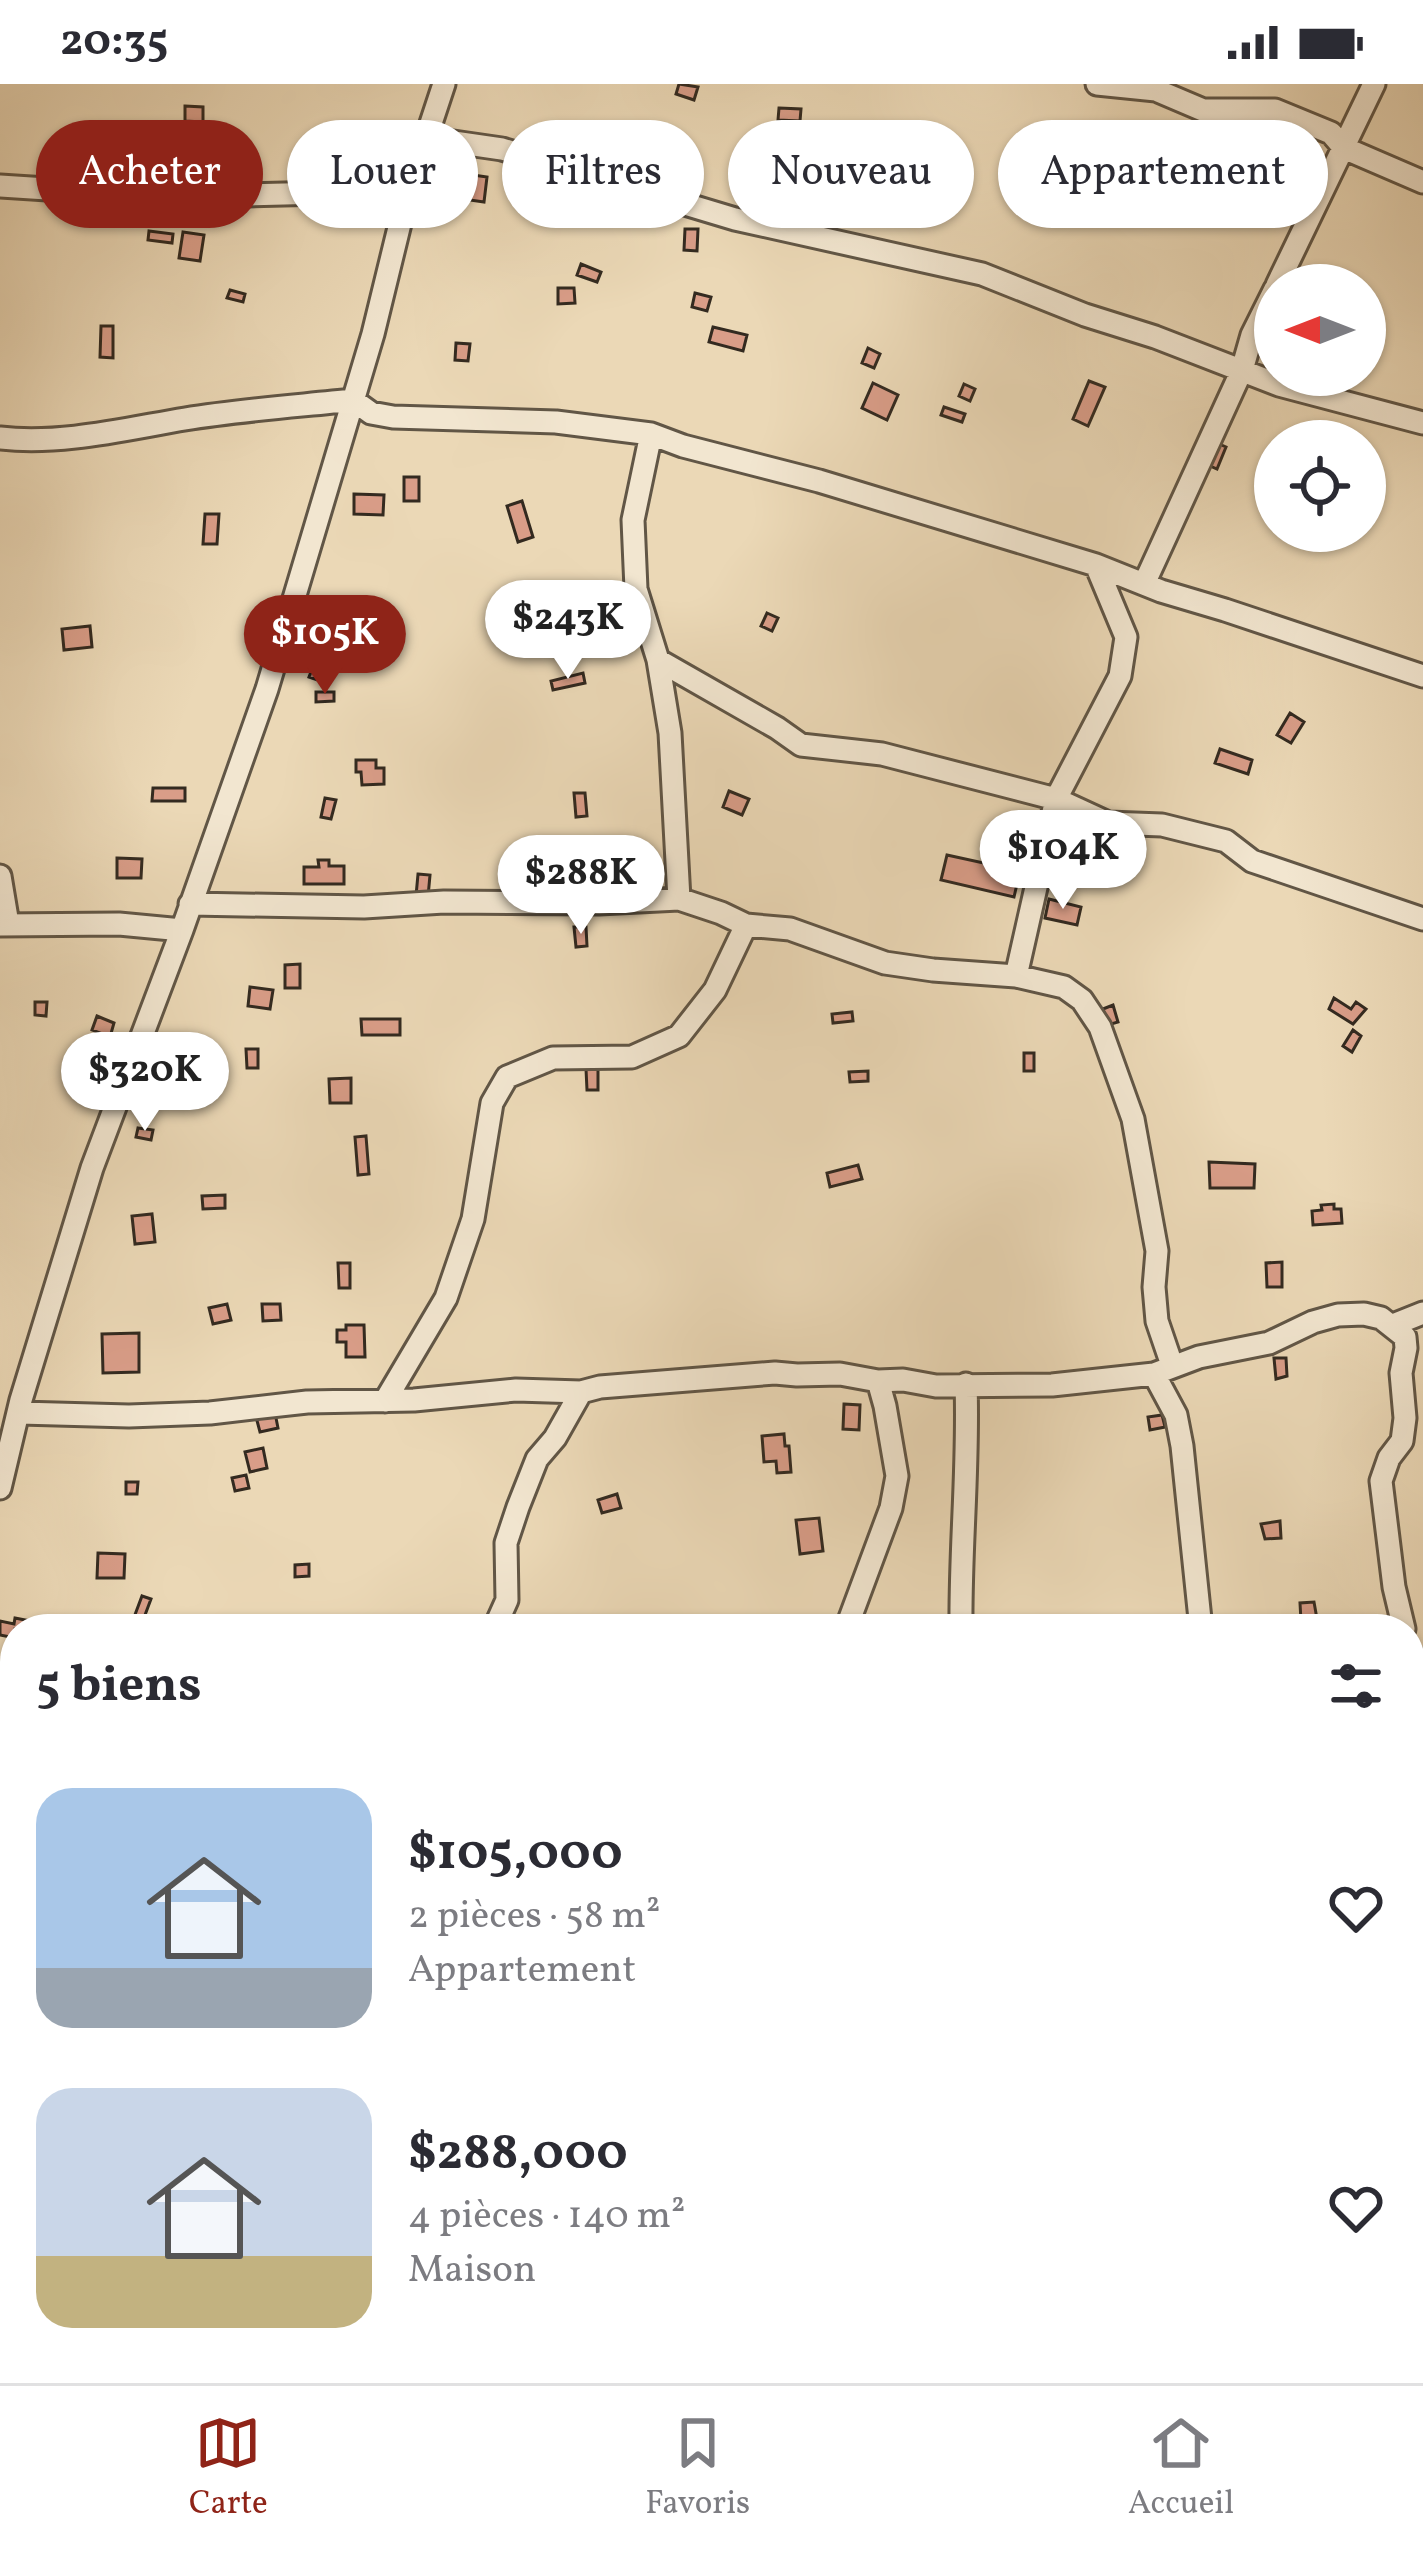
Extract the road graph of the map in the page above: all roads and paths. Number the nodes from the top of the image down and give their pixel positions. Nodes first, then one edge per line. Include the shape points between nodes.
1 (444, 84) edge
2 (1097, 84) edge
3 (1374, 84) edge
4 (432, 120) edge
5 (478, 146) edge
6 (1344, 148) junction
7 (1423, 182) edge
8 (0, 186) edge
9 (287, 194) edge
10 (399, 228) edge
11 (1287, 264) edge
12 (1254, 330) edge
13 (1242, 370) junction
14 (352, 400) junction
15 (1423, 423) edge
16 (651, 434) junction
17 (0, 438) edge
18 (1096, 565) junction
19 (1144, 584) junction
20 (658, 660) junction
21 (1423, 676) edge
22 (1056, 799) junction
23 (0, 876) edge
24 (679, 899) junction
25 (190, 904) junction
26 (1423, 919) edge
27 (4, 925) edge
28 (746, 925) junction
29 (182, 930) junction
30 (1016, 976) junction
31 (1423, 1312) edge
32 (1393, 1325) junction
33 (1163, 1370) junction
34 (878, 1381) junction
35 (966, 1384) junction
36 (581, 1392) junction
37 (385, 1401) junction
38 (14, 1404) edge
39 (0, 1488) edge
40 (501, 1614) edge
41 (852, 1614) edge
42 (962, 1614) edge
43 (1199, 1614) edge
44 (1400, 1614) edge

1 - 4 street
2 - 6 street via 1156,90 1203,110 1275,110 1331,133
3 - 6 street
5 - 13 street via 735,219 982,274
6 - 7 street
6 - 11 street
8 - 9 street via 151,197
10 - 14 street
12 - 13 street
13 - 15 street
13 - 19 street
14 - 16 street via 393,417
14 - 17 street via 97,434
14 - 25 street via 267,689
16 - 18 street
16 - 20 street via 634,540 636,589
18 - 19 street
18 - 22 street via 1126,638 1120,676
19 - 21 street
20 - 22 street via 801,745 882,754
20 - 24 street
22 - 26 street via 1108,823 1162,825 1226,841 1252,861
22 - 30 street
23 - 27 street
24 - 25 street
24 - 28 street
25 - 29 street
27 - 29 street
28 - 30 street via 790,929 885,963
28 - 37 street via 715,990 679,1036 632,1057 553,1058 507,1077 492,1103 473,1219 446,1298
29 - 38 street
30 - 33 street via 1064,986 1100,1027 1133,1119 1156,1251
31 - 32 street
32 - 33 street via 1338,1315 1269,1343
32 - 44 street via 1405,1337 1405,1418 1381,1481
33 - 35 street via 1052,1385
33 - 43 street via 1182,1446
34 - 35 street
34 - 36 street via 732,1374
34 - 41 street via 897,1477
35 - 42 street
36 - 37 street
36 - 40 street via 537,1459 518,1507 506,1543
37 - 38 street via 149,1416 69,1416
38 - 39 street

